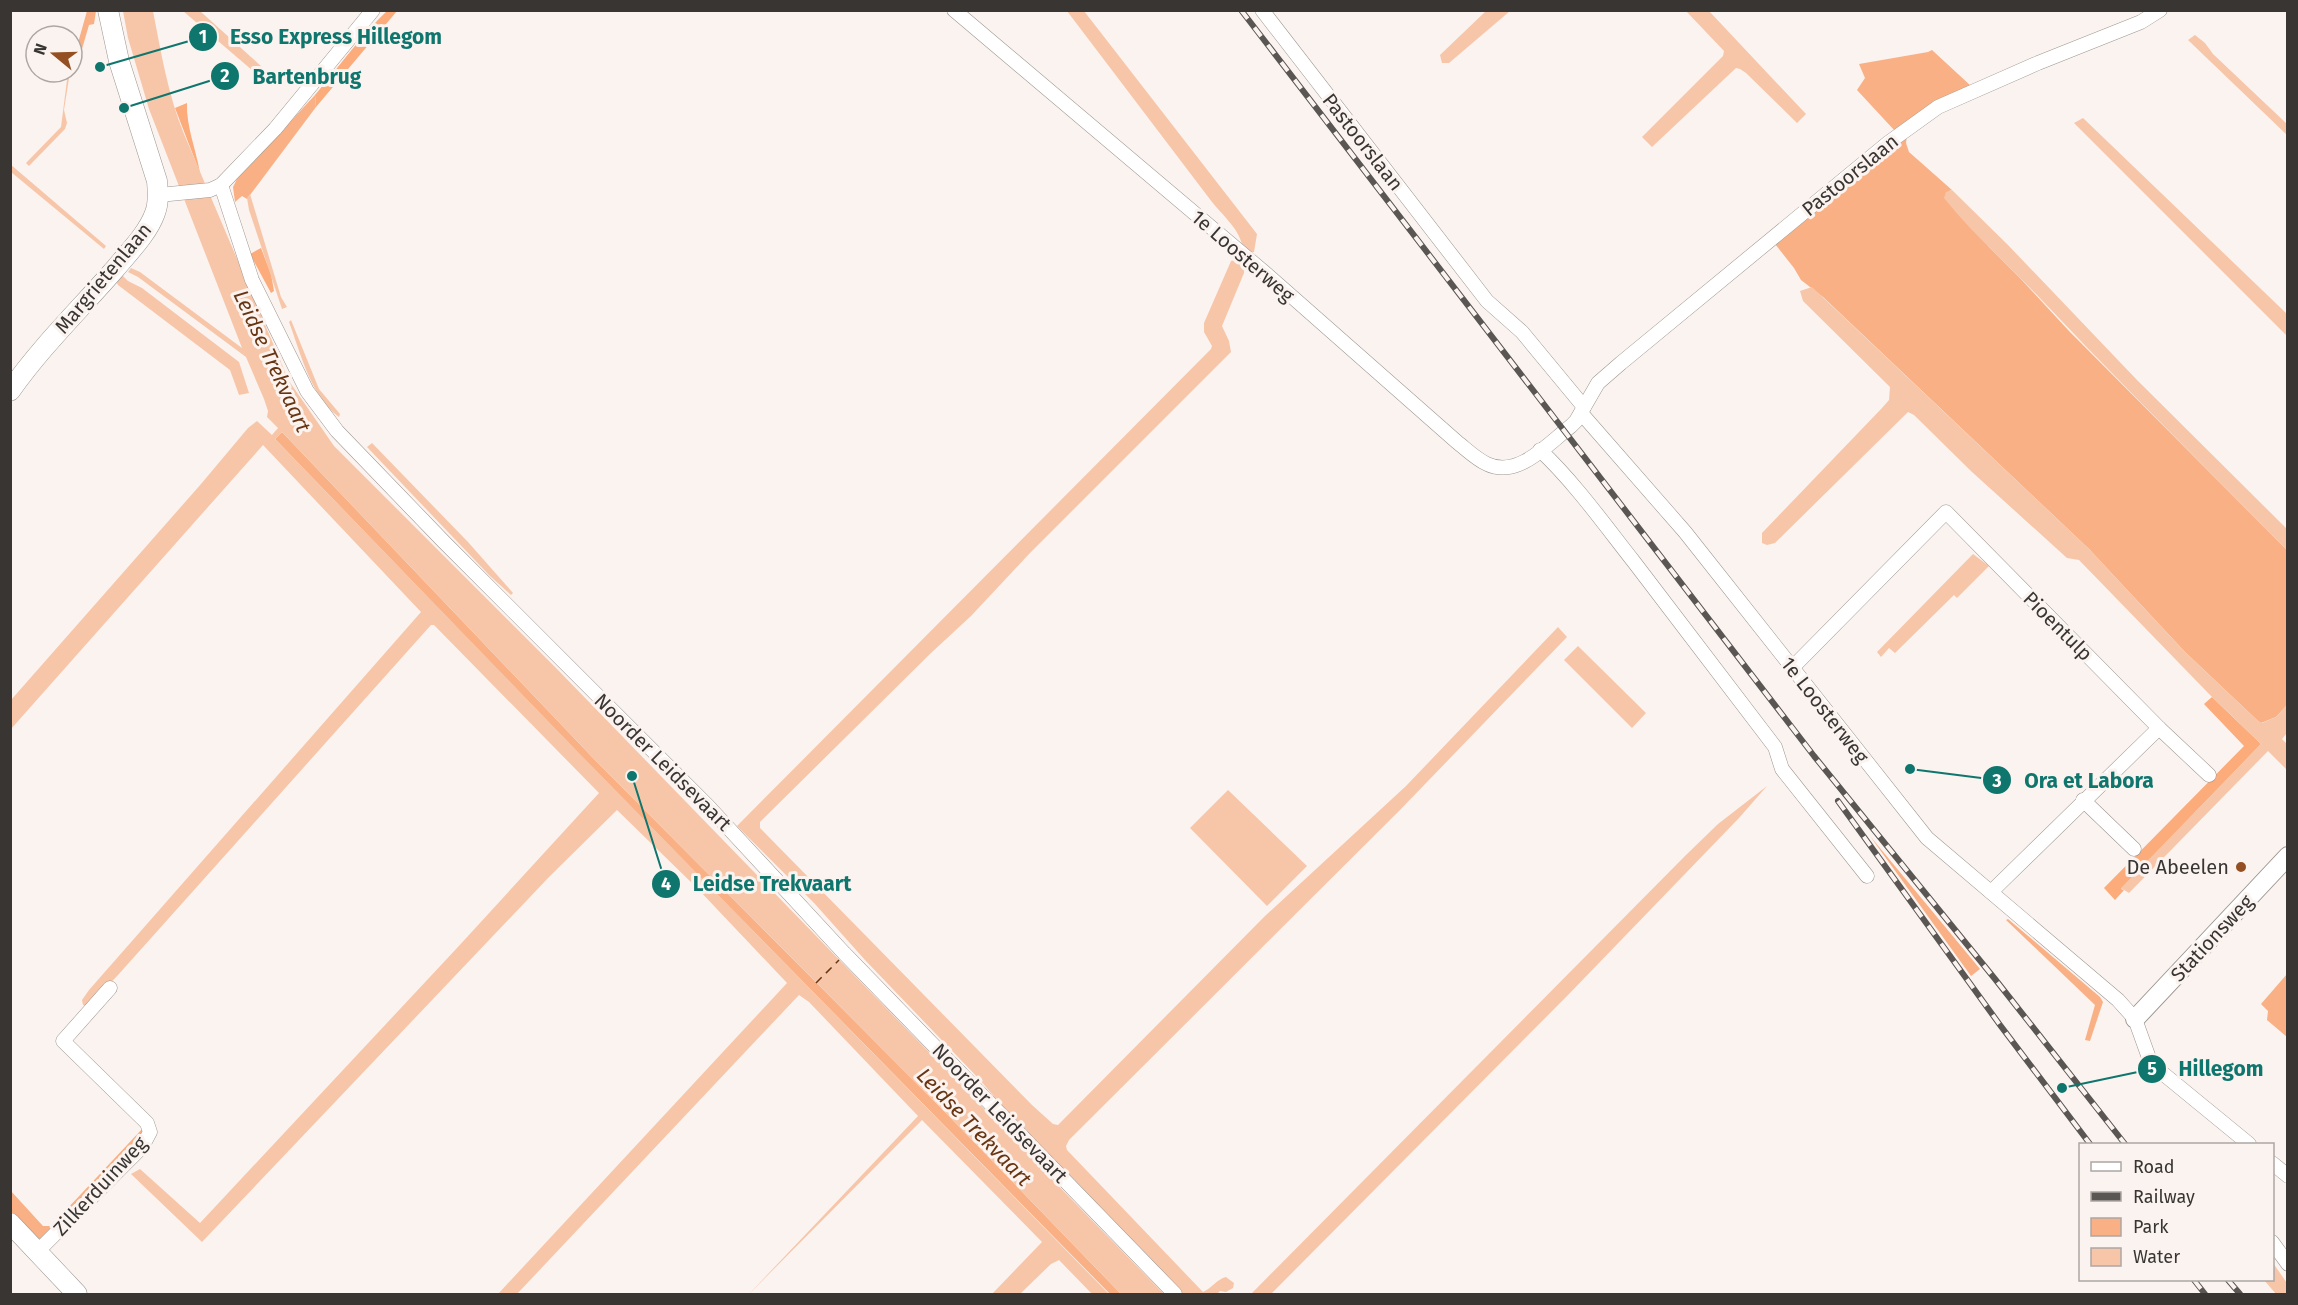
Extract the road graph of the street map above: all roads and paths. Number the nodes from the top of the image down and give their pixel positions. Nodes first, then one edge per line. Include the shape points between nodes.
1 (108, 10) edge
2 (374, 10) edge
3 (954, 10) edge
4 (1262, 10) edge
5 (2160, 10) edge
6 (215, 188) junction
7 (159, 195) junction
8 (10, 391) edge
9 (1583, 410) junction
10 (1540, 450) junction
11 (1792, 668) junction
12 (2159, 728) junction
13 (2209, 776) dead end
14 (2084, 801) junction
15 (2133, 849) dead end
16 (2288, 856) edge
17 (1867, 876) dead end
18 (1991, 892) junction
19 (110, 988) dead end
20 (2135, 1019) junction
21 (2248, 1143) edge
22 (2274, 1165) edge
23 (2288, 1176) edge
24 (10, 1223) edge
25 (2274, 1245) edge
26 (37, 1252) junction
27 (2288, 1264) edge
28 (77, 1294) edge
29 (1175, 1294) edge

1 - 7 main road
2 - 6 street via 274,129
3 - 10 street, 1e Loosterweg via 1482,461 1498,468 1511,467
4 - 9 street, Pastoorslaan via 1487,301 1522,332
5 - 9 street, Pastoorslaan via 1938,107 1888,143 1621,363 1598,383
6 - 7 street
6 - 29 street, Noorder Leidsevaart via 252,280 307,390 337,432 708,806 844,953
7 - 8 main road, Margrietenlaan via 152,221 133,247
9 - 10 street, 1e Loosterweg via 1576,421
9 - 11 street, 1e Loosterweg
10 - 17 street via 1580,494 1689,633 1775,747 1782,769
11 - 12 street, Pioentulp via 1946,512
11 - 18 street, 1e Loosterweg via 1927,838
12 - 13 street
12 - 14 street
14 - 15 street
14 - 18 street
16 - 20 street, Stationsweg
18 - 20 street, 1e Loosterweg via 2091,976
19 - 26 street, Zilkerduinweg via 63,1041 147,1123 150,1132 142,1147
20 - 21 street via 2155,1067
22 - 23 street
24 - 26 main road, Zilkerduinweg
25 - 27 street
26 - 28 main road, Zilkerduinweg

